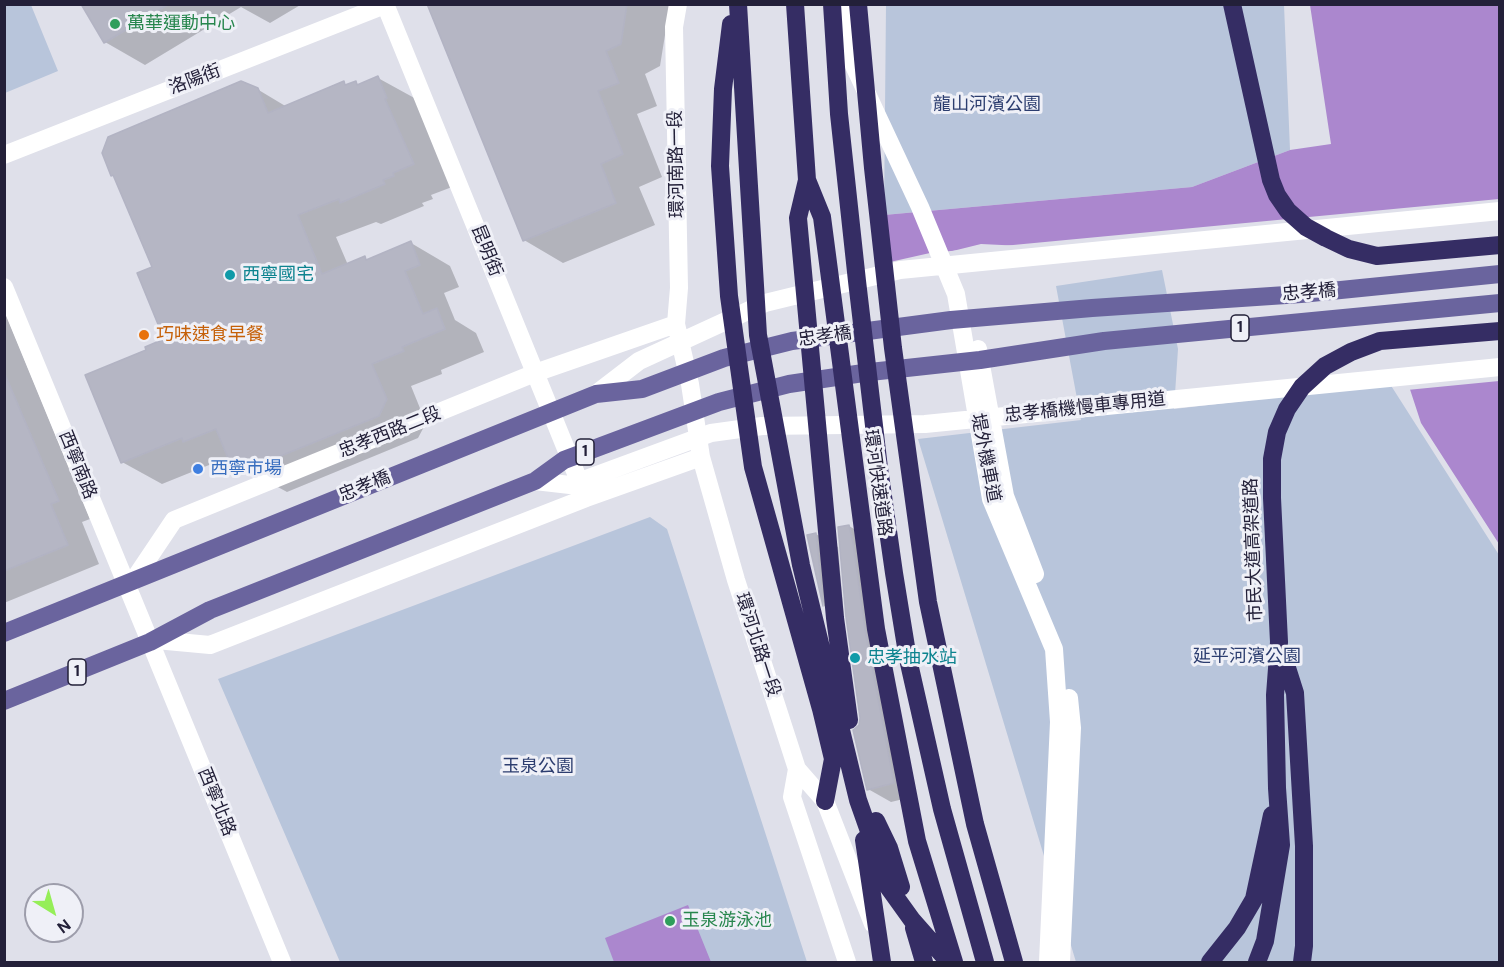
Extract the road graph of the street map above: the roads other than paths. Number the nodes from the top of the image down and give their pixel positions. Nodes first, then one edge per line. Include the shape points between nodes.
1 (678, 4) edge
2 (736, 4) edge
3 (795, 4) edge
4 (832, 4) edge
5 (844, 4) edge
6 (858, 4) edge
7 (1232, 4) edge
8 (385, 5) edge
9 (4, 155) edge
10 (807, 180) junction
11 (926, 207) junction
12 (1500, 211) edge
13 (1500, 245) edge
14 (1500, 274) edge
15 (4, 287) edge
16 (962, 293) junction
17 (1500, 303) edge
18 (676, 324) junction
19 (1500, 331) edge
20 (1500, 367) edge
21 (536, 373) junction
22 (596, 394) junction
23 (701, 457) junction
24 (536, 480) junction
25 (586, 498) junction
26 (130, 582) junction
27 (4, 633) edge
28 (153, 641) junction
29 (1279, 642) junction
30 (4, 701) edge
31 (821, 709) junction
32 (797, 769) junction
33 (1277, 788) junction
34 (858, 800) junction
35 (825, 801) junction
36 (282, 963) edge
37 (847, 963) edge
38 (882, 963) edge
39 (888, 963) edge
40 (924, 963) edge
41 (949, 963) edge
42 (954, 963) edge
43 (985, 963) edge
44 (1014, 963) edge
45 (1047, 963) edge
46 (1061, 963) edge
47 (1210, 963) edge
48 (1257, 963) edge
49 (1302, 963) edge

1 - 18 street, 環河南路一段 via 674,27 679,288
2 - 31 highway via 723,89 720,166 729,296 753,467
2 - 34 highway via 758,335 801,565
3 - 10 highway, 環河快速道路
4 - 11 street, 堤外機車道 via 832,19
4 - 43 highway, 環河快速道路 via 857,281 896,584 908,659 942,809
5 - 11 street, 堤外機車道 via 844,18
6 - 44 highway via 893,348 928,602 975,824
7 - 13 highway via 1270,180 1288,211 1326,238 1377,256
8 - 9 street, 洛陽街
8 - 21 street, 昆明街
10 - 34 highway via 798,218 836,618
10 - 42 highway, 環河快速道路 via 822,217 876,629 917,841
11 - 16 street, 堤外機車道
12 - 22 street via 900,270 765,303 639,361
14 - 22 main road, 忠孝橋 / 1 via 1301,294 951,320 781,344 724,358 642,389
15 - 26 street, 西寧南路
16 - 45 street, 堤外機車道 via 990,499 1054,649 1059,722
16 - 46 street, 堤外機車道 via 1005,496 1063,643 1072,728
17 - 24 main road, 忠孝橋 / 1 via 1104,341 789,384 719,402 564,460
18 - 21 street, 忠孝西路二段
18 - 23 street, 環河北路一段
19 - 29 highway, 市民大道高架道路 via 1380,341 1325,366 1302,387 1277,432 1272,459
20 - 24 street, 忠孝橋機慢車專用道 via 925,424 762,426 711,433 570,485
21 - 25 street, 昆明街
21 - 26 street, 忠孝西路二段 via 174,520
22 - 26 main road, 忠孝橋 / 1
23 - 25 street
23 - 32 street, 環河北路一段
24 - 28 main road, 忠孝橋 / 1 via 210,610
25 - 28 street via 210,645
26 - 27 main road, 1
26 - 28 street, 西寧南路
28 - 30 main road, 1
28 - 36 street, 西寧北路
29 - 33 highway, 市民大道高架道路 via 1275,695
29 - 49 highway via 1295,693 1304,846
31 - 35 highway via 832,759
31 - 40 highway via 890,848
32 - 35 street
32 - 37 street, 環河北路一段 via 792,797
33 - 47 highway via 1254,899
33 - 48 highway, 市民大道高架道路 via 1281,845 1265,941
34 - 38 highway
34 - 41 highway via 889,888
35 - 39 street

